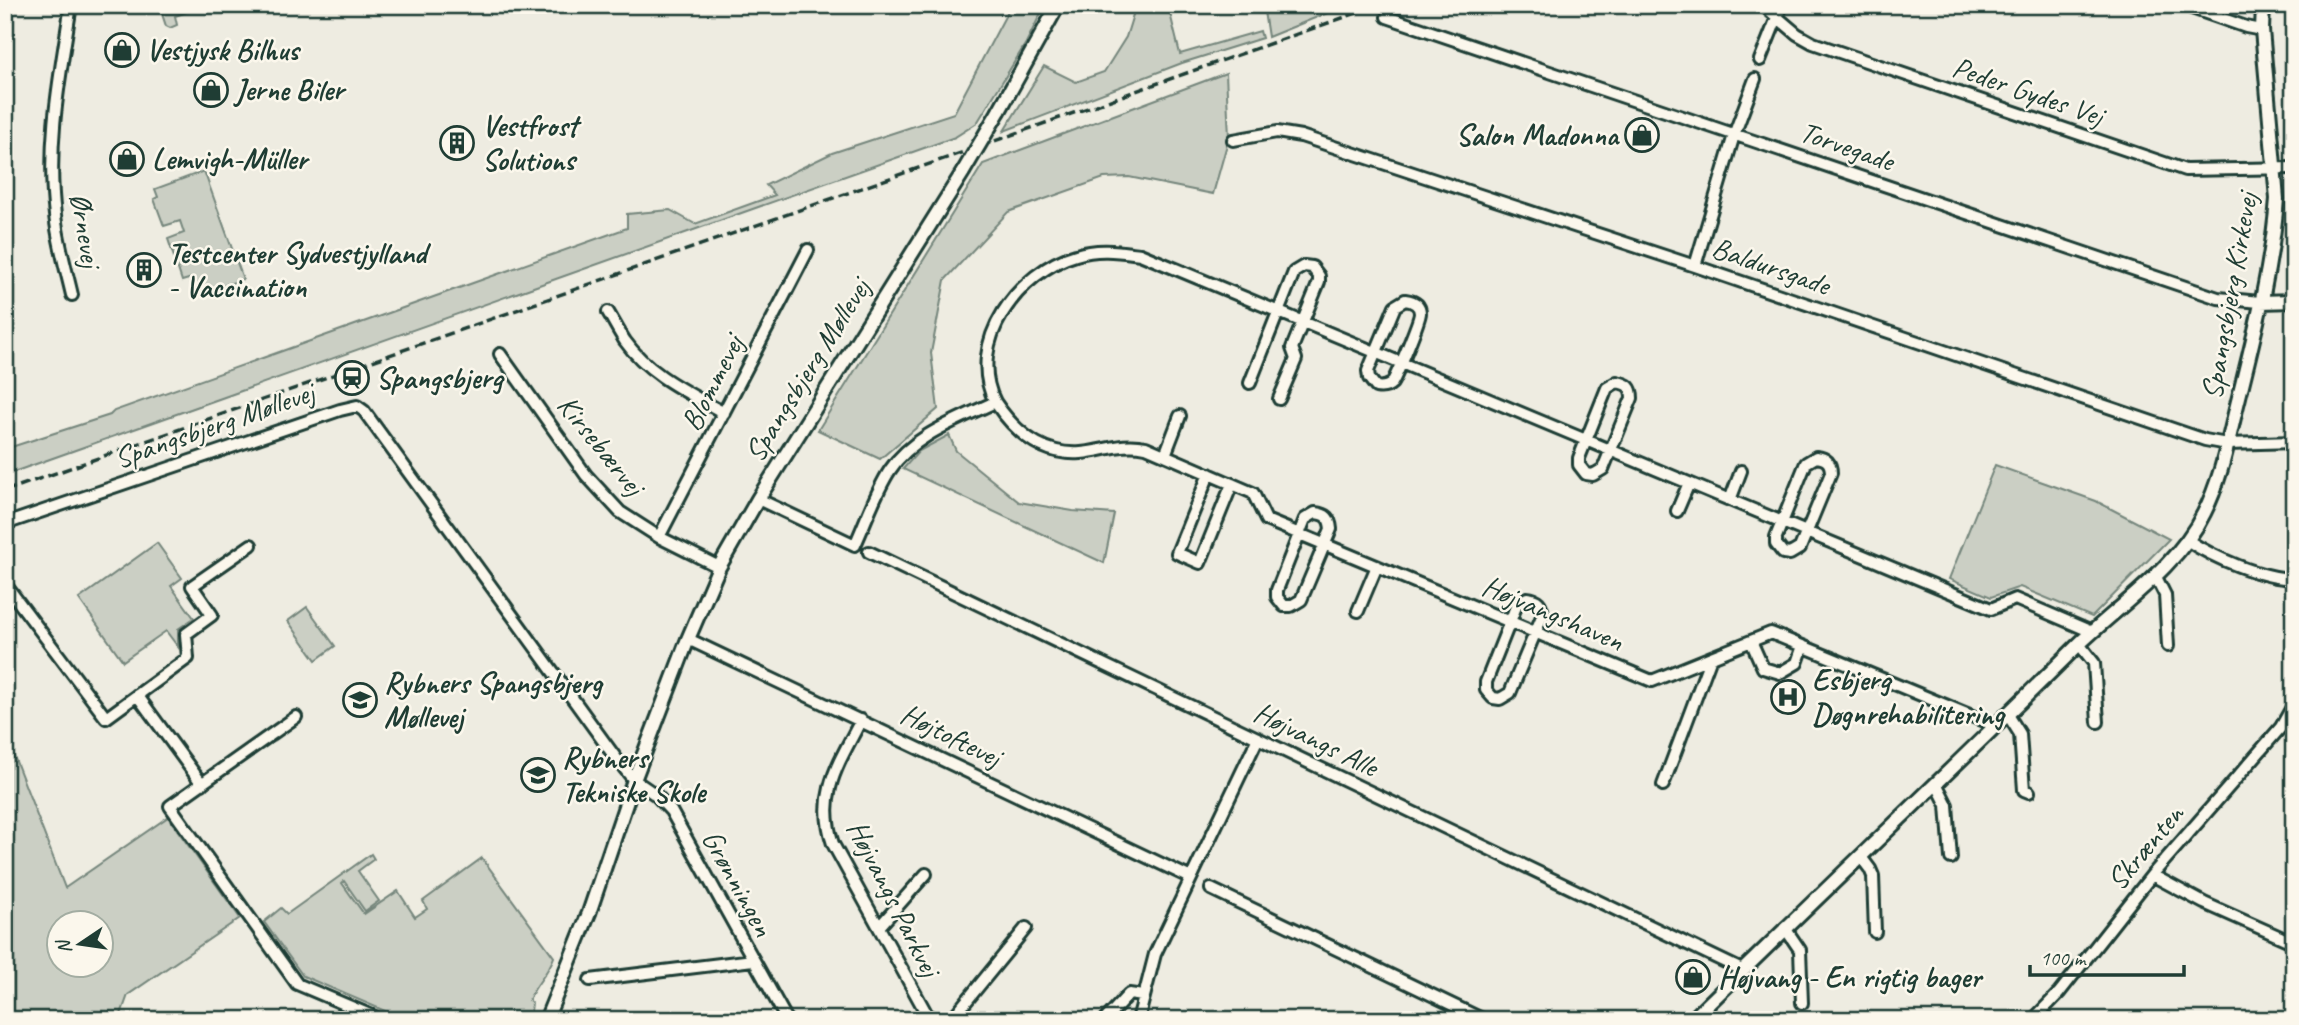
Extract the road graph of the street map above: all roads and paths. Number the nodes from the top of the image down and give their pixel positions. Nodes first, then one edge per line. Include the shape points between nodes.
1 (71, 5) edge
2 (1058, 5) edge
3 (1763, 5) edge
4 (1782, 5) edge
5 (2183, 5) edge
6 (2263, 5) edge
7 (1779, 17) junction
8 (1387, 18) dead end
9 (2262, 30) junction
10 (1760, 60) dead end
11 (1755, 79) dead end
12 (1734, 135) junction
13 (1233, 140) dead end
14 (2294, 168) edge
15 (2275, 169) junction
16 (808, 250) dead end
17 (1695, 266) junction
18 (72, 295) dead end
19 (2294, 301) edge
20 (2260, 302) junction
21 (608, 312) dead end
22 (1278, 312) junction
23 (1303, 322) junction
24 (1376, 352) junction
25 (500, 354) dead end
26 (1400, 363) junction
27 (1250, 383) dead end
28 (1279, 399) dead end
29 (995, 401) junction
30 (724, 413) junction
31 (1180, 416) dead end
32 (1586, 441) junction
33 (2294, 442) edge
34 (2227, 444) junction
35 (1611, 451) junction
36 (1165, 455) junction
37 (1741, 471) dead end
38 (1209, 474) junction
39 (1689, 483) junction
40 (1232, 484) junction
41 (758, 499) junction
42 (1730, 500) junction
43 (1677, 511) dead end
44 (1782, 522) junction
45 (5, 524) edge
46 (1806, 532) junction
47 (1299, 534) junction
48 (659, 537) junction
49 (2187, 540) junction
50 (1324, 544) junction
51 (251, 545) dead end
52 (869, 552) dead end
53 (1377, 566) junction
54 (719, 567) junction
55 (2155, 575) junction
56 (2294, 579) edge
57 (5, 584) edge
58 (1358, 611) dead end
59 (1510, 621) junction
60 (1535, 632) junction
61 (2092, 632) junction
62 (688, 639) junction
63 (1751, 641) junction
64 (2080, 644) junction
65 (1803, 646) junction
66 (2168, 646) dead end
67 (1711, 657) junction
68 (137, 695) junction
69 (2294, 704) edge
70 (2008, 715) junction
71 (296, 717) dead end
72 (861, 720) junction
73 (2098, 722) dead end
74 (1996, 726) junction
75 (1258, 738) junction
76 (634, 780) junction
77 (202, 784) junction
78 (1663, 785) dead end
79 (1937, 785) junction
80 (2029, 792) dead end
81 (1861, 857) junction
82 (1951, 858) dead end
83 (926, 874) dead end
84 (2152, 874) junction
85 (1191, 878) junction
86 (1211, 889) dead end
87 (879, 928) junction
88 (1026, 928) dead end
89 (1785, 928) junction
90 (1875, 932) dead end
91 (2294, 943) edge
92 (753, 960) junction
93 (1742, 970) junction
94 (590, 980) dead end
95 (1143, 996) junction
96 (1802, 1003) dead end
97 (382, 1020) edge
98 (547, 1020) edge
99 (787, 1020) edge
100 (930, 1020) edge
101 (951, 1020) edge
102 (1105, 1020) edge
103 (1138, 1020) edge
104 (1483, 1020) edge
105 (1692, 1020) edge
106 (2033, 1020) edge

1 - 18 street, Ørnevej via 53,137 55,214
2 - 41 street, Spangsbjerg Møllevej, bridge via 963,172
3 - 7 street, Peder Gydes Vej
4 - 7 street
5 - 9 street
6 - 9 street, Spangsbjerg Kirkevej
7 - 10 street
7 - 15 street, Peder Gydes Vej via 1813,43 2185,170
8 - 12 street, Torvegade
9 - 15 street, Spangsbjerg Kirkevej
11 - 12 street
12 - 17 street
12 - 20 street, Torvegade via 2218,298
13 - 17 street, Baldursgade via 1277,132 1301,136
14 - 15 street, Peder Gydes Vej
15 - 20 street, Spangsbjerg Kirkevej via 2275,224
16 - 30 street, Blommevej
17 - 34 street, Baldursgade via 2192,436
19 - 20 street, Torvegade
20 - 34 street, Spangsbjerg Kirkevej
21 - 30 street via 626,343 669,382
22 - 23 street
22 - 23 street via 1294,272 1312,267 1319,282
22 - 27 street
22 - 29 street via 1140,254 1107,249 1075,255 1045,268 997,321 986,367
23 - 24 street
23 - 28 street via 1292,348 1296,359
24 - 26 street
24 - 26 street via 1368,371 1376,387 1393,382
24 - 26 street via 1395,306 1413,301 1420,316
25 - 48 street, Kirsebærvej via 586,475 620,512
26 - 32 street
29 - 36 street, Højvangshaven via 1010,424 1055,451 1081,453 1130,444
29 - 41 street via 908,450 890,469 855,545
30 - 48 street, Blommevej
31 - 36 street
32 - 35 street
32 - 35 street via 1579,465 1586,474 1603,469
32 - 35 street via 1607,388 1625,383 1632,398
33 - 34 street, Baldursgade
34 - 49 street, Spangsbjerg Kirkevej via 2203,515
35 - 39 street
36 - 38 street, Højvangshaven
37 - 42 street
38 - 40 street, Højvangshaven
38 - 40 street via 1177,553 1200,563
39 - 42 street
39 - 43 street
40 - 47 street, Højvangshaven via 1253,493 1266,520
41 - 54 street, Spangsbjerg Møllevej
42 - 44 street
44 - 46 street
44 - 46 street via 1776,544 1783,553 1800,548
44 - 46 street via 1805,463 1824,458 1831,473
45 - 76 street, Spangsbjerg Møllevej via 356,406 370,418
46 - 61 street via 1991,609 2015,599
47 - 50 street, Højvangshaven
47 - 50 street via 1306,519 1324,514 1331,523
47 - 50 street via 1277,590 1284,606 1301,600
48 - 54 street, Kirsebærvej
49 - 55 street, Spangsbjerg Kirkevej
49 - 56 street via 2206,552 2278,579
50 - 53 street, Højvangshaven
51 - 68 street via 192,586 212,615 186,634 188,658
52 - 75 street, Højvangs Alle
53 - 58 street
53 - 59 street, Højvangshaven
54 - 62 street, Spangsbjerg Møllevej
55 - 61 street, Spangsbjerg Kirkevej
55 - 66 street via 2165,595
57 - 68 street via 106,718
59 - 60 street, Højvangshaven
59 - 60 street via 1517,604 1535,599 1543,614
59 - 60 street via 1486,682 1493,698 1510,693
60 - 67 street, Højvangshaven via 1652,681
61 - 64 street, Spangsbjerg Kirkevej
62 - 72 street, Højtoftevej
62 - 76 street, Spangsbjerg Møllevej
63 - 65 street, Højvangshaven via 1771,633
63 - 65 street via 1763,668 1780,673 1797,663
63 - 67 street, Højvangshaven
64 - 70 street, Spangsbjerg Kirkevej
64 - 73 street via 2094,663
65 - 74 street, Højvangshaven
67 - 78 street
68 - 77 street
69 - 84 street, Skrænten via 2281,727
70 - 74 street, Spangsbjerg Kirkevej
70 - 80 street via 2020,734 2024,790
71 - 77 street
72 - 85 street, Højtoftevej
72 - 87 street, Højvangs Parkvej via 829,783 826,814 833,844
74 - 79 street, Spangsbjerg Kirkevej
75 - 85 street
75 - 93 street, Højvangs Alle
76 - 92 street, Grønningen via 671,811
76 - 98 street, Spangsbjerg Møllevej
77 - 97 street via 170,806 297,984
79 - 81 street, Spangsbjerg Kirkevej
79 - 82 street via 1947,804
81 - 89 street, Spangsbjerg Kirkevej
81 - 90 street via 1873,876
83 - 87 street
84 - 91 street
84 - 106 street, Skrænten
85 - 95 street via 1155,954
86 - 104 street
87 - 100 street, Højvangs Parkvej
88 - 101 street
89 - 93 street, Spangsbjerg Kirkevej
89 - 96 street via 1800,950
92 - 94 street
92 - 99 street, Grønningen
93 - 105 street, Spangsbjerg Kirkevej
95 - 102 street via 1129,994
95 - 103 street

